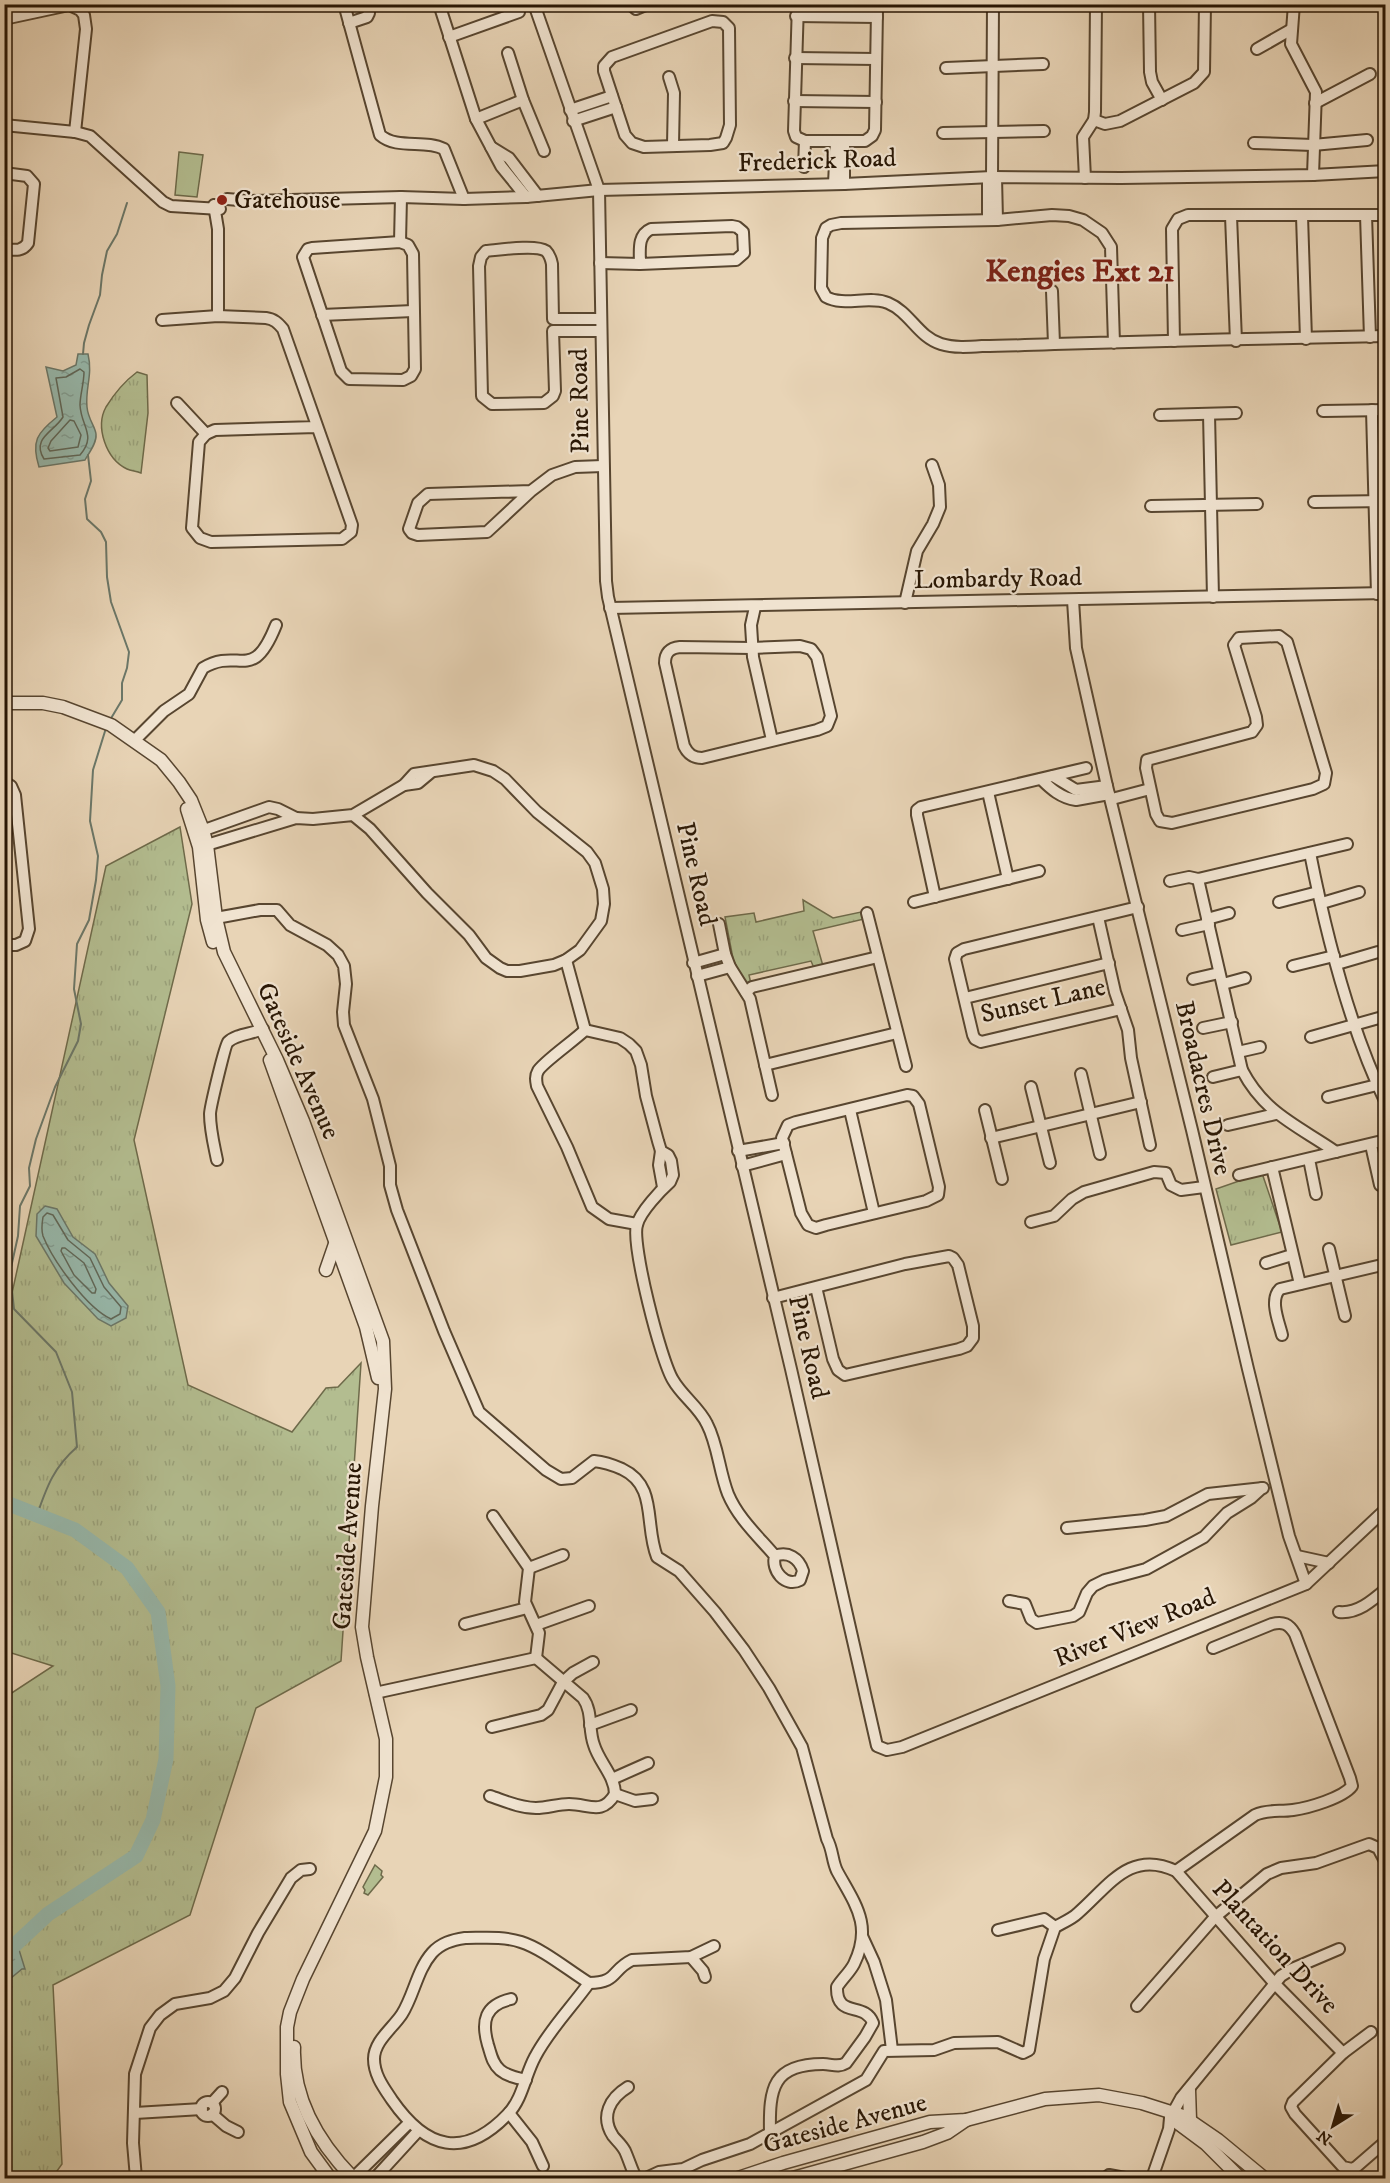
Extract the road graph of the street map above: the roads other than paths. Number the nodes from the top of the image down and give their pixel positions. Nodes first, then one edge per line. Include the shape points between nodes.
1 (344, 4) edge
2 (366, 4) edge
3 (439, 4) edge
4 (534, 4) edge
5 (630, 4) edge
6 (648, 4) edge
7 (798, 4) edge
8 (874, 4) edge
9 (993, 4) edge
10 (1096, 4) edge
11 (1149, 4) edge
12 (1205, 4) edge
13 (1294, 4) edge
14 (69, 5) edge
15 (519, 12) dead end
16 (796, 16) junction
17 (877, 17) junction
18 (4, 19) edge
19 (349, 23) junction
20 (1292, 29) junction
21 (449, 37) junction
22 (1257, 49) dead end
23 (508, 53) dead end
24 (795, 58) junction
25 (876, 59) junction
26 (4, 60) edge
27 (1043, 64) dead end
28 (993, 66) junction
29 (946, 68) dead end
30 (4, 70) edge
31 (1370, 74) dead end
32 (669, 77) dead end
33 (523, 100) junction
34 (1162, 100) junction
35 (794, 101) junction
36 (614, 102) junction
37 (876, 102) junction
38 (1315, 103) junction
39 (571, 115) junction
40 (476, 119) junction
41 (1094, 120) junction
42 (4, 125) edge
43 (1044, 131) dead end
44 (75, 132) junction
45 (943, 133) dead end
46 (992, 133) junction
47 (1367, 140) dead end
48 (805, 141) junction
49 (840, 141) junction
50 (1254, 143) dead end
51 (673, 145) junction
52 (1313, 145) junction
53 (544, 151) dead end
54 (804, 167) dead end
55 (1386, 171) edge
56 (4, 173) edge
57 (1313, 175) junction
58 (992, 177) junction
59 (1085, 178) junction
60 (839, 184) junction
61 (599, 190) junction
62 (401, 197) junction
63 (532, 197) junction
64 (464, 199) junction
65 (224, 203) junction
66 (1365, 215) junction
67 (1386, 215) edge
68 (1231, 216) junction
69 (1302, 216) junction
70 (993, 220) junction
71 (400, 242) junction
72 (4, 249) edge
73 (600, 263) junction
74 (640, 264) junction
75 (1052, 291) dead end
76 (413, 310) junction
77 (322, 315) junction
78 (218, 316) junction
79 (553, 319) junction
80 (162, 320) dead end
81 (601, 325) junction
82 (552, 331) junction
83 (1386, 336) edge
84 (1370, 337) junction
85 (1306, 339) junction
86 (1174, 341) junction
87 (1236, 341) junction
88 (1114, 343) junction
89 (1054, 344) junction
90 (177, 403) dead end
91 (1372, 410) junction
92 (1386, 410) edge
93 (1323, 411) dead end
94 (1209, 414) junction
95 (1236, 414) dead end
96 (1160, 415) dead end
97 (318, 427) junction
98 (206, 434) junction
99 (932, 465) dead end
100 (603, 466) junction
101 (531, 490) junction
102 (1380, 501) edge
103 (1314, 502) dead end
104 (1257, 504) dead end
105 (1210, 505) junction
106 (1151, 506) dead end
107 (1381, 593) edge
108 (1213, 597) junction
109 (1073, 600) junction
110 (905, 603) junction
111 (610, 608) junction
112 (755, 610) junction
113 (276, 625) dead end
114 (752, 645) junction
115 (4, 703) edge
116 (135, 740) junction
117 (772, 740) junction
118 (1086, 768) dead end
119 (1053, 777) junction
120 (1041, 779) junction
121 (4, 782) edge
122 (1150, 789) junction
123 (988, 792) junction
124 (1109, 793) junction
125 (352, 815) junction
126 (239, 817) junction
127 (296, 818) junction
128 (199, 831) junction
129 (244, 834) junction
130 (1347, 843) dead end
131 (203, 846) junction
132 (1310, 853) junction
133 (1039, 872) dead end
134 (1008, 879) junction
135 (1198, 879) junction
136 (1170, 881) dead end
137 (1318, 892) junction
138 (1359, 892) dead end
139 (936, 897) junction
140 (914, 902) dead end
141 (1279, 902) dead end
142 (1322, 903) junction
143 (1138, 907) junction
144 (867, 913) dead end
145 (1229, 913) dead end
146 (1098, 917) junction
147 (216, 918) junction
148 (1208, 922) junction
149 (720, 924) dead end
150 (1182, 930) dead end
151 (4, 945) edge
152 (1378, 952) dead end
153 (725, 954) junction
154 (878, 957) junction
155 (566, 960) junction
156 (1336, 960) junction
157 (693, 963) junction
158 (1109, 963) junction
159 (1293, 966) dead end
160 (730, 967) junction
161 (1219, 973) junction
162 (697, 976) junction
163 (1245, 978) dead end
164 (1193, 979) dead end
165 (1223, 984) junction
166 (746, 992) junction
167 (965, 998) junction
168 (1121, 1009) junction
169 (1386, 1016) edge
170 (1232, 1022) junction
171 (1355, 1025) junction
172 (1203, 1028) dead end
173 (260, 1030) junction
174 (585, 1030) junction
175 (897, 1033) junction
176 (1311, 1037) dead end
177 (1260, 1047) dead end
178 (1238, 1052) junction
179 (765, 1065) junction
180 (906, 1066) dead end
181 (1242, 1070) junction
182 (1082, 1074) dead end
183 (1214, 1077) dead end
184 (1379, 1080) edge
185 (1031, 1087) dead end
186 (771, 1095) dead end
187 (1328, 1097) dead end
188 (1141, 1102) junction
189 (1386, 1103) edge
190 (850, 1110) junction
191 (985, 1110) dead end
192 (1091, 1114) junction
193 (1276, 1114) junction
194 (1228, 1125) dead end
195 (1041, 1126) junction
196 (991, 1138) junction
197 (1386, 1140) edge
198 (1150, 1145) dead end
199 (1371, 1145) junction
200 (785, 1148) junction
201 (738, 1152) junction
202 (1336, 1152) junction
203 (1100, 1154) dead end
204 (1309, 1159) junction
205 (217, 1160) dead end
206 (1050, 1163) dead end
207 (742, 1166) junction
208 (1272, 1167) junction
209 (1239, 1176) dead end
210 (1002, 1179) dead end
211 (1380, 1185) dead end
212 (1204, 1187) junction
213 (1316, 1194) dead end
214 (874, 1214) junction
215 (1031, 1222) dead end
216 (637, 1224) junction
217 (335, 1244) junction
218 (1329, 1249) dead end
219 (1292, 1255) junction
220 (1266, 1263) dead end
221 (1386, 1264) edge
222 (326, 1270) dead end
223 (1335, 1276) junction
224 (1300, 1284) junction
225 (816, 1287) junction
226 (773, 1298) junction
227 (1345, 1316) dead end
228 (1282, 1335) dead end
229 (382, 1403) junction
230 (1276, 1482) junction
231 (1262, 1488) junction
232 (1386, 1509) edge
233 (493, 1516) dead end
234 (1067, 1528) dead end
235 (563, 1555) dead end
236 (775, 1556) dead end
237 (1297, 1556) junction
238 (1329, 1563) junction
239 (529, 1568) junction
240 (1306, 1584) junction
241 (1386, 1589) edge
242 (1009, 1601) dead end
243 (589, 1606) dead end
244 (526, 1608) junction
245 (1339, 1612) dead end
246 (465, 1624) dead end
247 (536, 1626) junction
248 (1213, 1648) dead end
249 (536, 1658) junction
250 (593, 1662) dead end
251 (563, 1682) junction
252 (375, 1693) junction
253 (631, 1710) dead end
254 (590, 1725) junction
255 (492, 1727) dead end
256 (879, 1748) joint
257 (648, 1763) dead end
258 (612, 1779) junction
259 (615, 1794) junction
260 (490, 1797) dead end
261 (652, 1799) dead end
262 (1386, 1863) edge
263 (310, 1869) dead end
264 (1176, 1871) junction
265 (1215, 1917) junction
266 (1055, 1927) junction
267 (998, 1930) dead end
268 (861, 1935) junction
269 (714, 1946) dead end
270 (1339, 1949) dead end
271 (691, 1957) junction
272 (705, 1977) dead end
273 (589, 1983) junction
274 (1275, 1984) junction
275 (297, 1995) junction
276 (511, 1999) dead end
277 (1137, 2006) dead end
278 (1371, 2032) dead end
279 (892, 2050) junction
280 (1344, 2053) junction
281 (526, 2080) junction
282 (628, 2087) dead end
283 (1189, 2090) junction
284 (222, 2092) dead end
285 (212, 2109) junction
286 (135, 2113) junction
287 (509, 2113) junction
288 (1168, 2113) junction
289 (966, 2120) junction
290 (1190, 2120) junction
291 (409, 2123) junction
292 (418, 2131) junction
293 (238, 2132) dead end
294 (770, 2132) junction
295 (1386, 2141) edge
296 (370, 2163) junction
297 (543, 2166) dead end
298 (378, 2175) edge
299 (136, 2178) edge
300 (330, 2178) edge
301 (353, 2178) edge
302 (636, 2178) edge
303 (646, 2178) edge
304 (738, 2178) edge
305 (794, 2178) edge
306 (1105, 2178) edge
307 (1125, 2178) edge
308 (1152, 2178) edge
309 (1240, 2178) edge
310 (1264, 2178) edge

1 - 19 street
2 - 19 street via 367,17
3 - 21 street
4 - 39 street, Pine Road
5 - 6 street via 636,9
7 - 16 street
8 - 17 street
9 - 28 street
10 - 41 street
11 - 34 street via 1150,72
12 - 34 street via 1204,72 1194,83
13 - 20 street
14 - 18 street
14 - 44 street via 80,10 86,21
15 - 21 street
16 - 17 street
16 - 24 street
17 - 25 street
19 - 64 street via 380,135 391,141 444,149
20 - 22 street
20 - 38 street via 1291,44 1316,92
21 - 40 street
23 - 33 street
24 - 25 street
24 - 35 street
25 - 37 street
26 - 30 street
27 - 28 street
28 - 29 street
28 - 46 street
31 - 38 street
32 - 51 street via 674,93
33 - 40 street
33 - 53 street
34 - 41 street via 1112,124
35 - 37 street
35 - 48 street via 794,131
36 - 39 street
36 - 51 street via 625,135 632,143 644,147
36 - 51 street via 604,71 612,57 712,21 726,23 730,125 726,138 719,144
37 - 49 street via 872,136 865,141
38 - 52 street
39 - 61 street, Pine Road
40 - 63 street via 491,147 509,158
41 - 59 street via 1083,137
42 - 44 street
43 - 46 street
44 - 65 street, Frederick Road via 100,143 171,206 201,208
45 - 46 street
46 - 58 street
47 - 52 street
48 - 49 street
48 - 54 street
49 - 60 street
50 - 52 street
52 - 57 street
55 - 57 street, Frederick Road
56 - 72 street via 27,176 34,184 28,243 19,250
57 - 59 street, Frederick Road
58 - 59 street, Frederick Road
58 - 60 street, Frederick Road
58 - 70 street
60 - 61 street, Frederick Road
61 - 63 street, Frederick Road
61 - 73 street, Pine Road
62 - 64 street, Frederick Road
62 - 65 street, Frederick Road
62 - 71 street
63 - 64 street, Frederick Road
65 - 78 street via 218,230
66 - 67 street
66 - 69 street
66 - 84 street
68 - 69 street
68 - 86 street via 1188,215 1173,225
68 - 87 street
69 - 85 street
70 - 88 street via 1070,216 1089,222 1102,232 1112,253
70 - 89 street via 831,225 822,238 823,294 837,301 887,303 926,337 946,345
71 - 76 street via 408,245 413,254
71 - 77 street via 308,249 304,262
73 - 74 street
73 - 81 street, Pine Road
74 - 74 street via 739,260 744,253 743,232 732,226 651,229 641,239
75 - 89 street
76 - 77 street
76 - 77 street via 415,369 403,380 353,381 346,377
78 - 80 street
78 - 97 street via 271,318 279,324
79 - 81 street
79 - 82 street
79 - 82 street via 552,264 545,251 537,248 483,254 479,266 484,400 492,404 544,403 550,399 555,391
81 - 82 street
81 - 100 street, Pine Road
83 - 84 street
84 - 85 street
85 - 87 street
86 - 87 street
86 - 88 street
88 - 89 street
90 - 98 street
91 - 92 street
91 - 93 street
91 - 102 street
94 - 95 street
94 - 96 street
94 - 105 street
97 - 98 street via 215,430
97 - 98 street via 352,525 351,532 342,539 211,542 200,538 192,528 199,442
99 - 110 street via 940,489 940,507 917,551
100 - 101 street via 564,470
100 - 111 street, Pine Road
101 - 101 street via 487,532 418,535 409,529 418,503 428,494
102 - 103 street
102 - 107 street
104 - 105 street
105 - 106 street
105 - 108 street
107 - 108 street, Lombardy Road
108 - 109 street, Lombardy Road
109 - 110 street, Lombardy Road
109 - 124 street, Broadacres Drive via 1076,648
110 - 112 street, Lombardy Road
111 - 112 street, Lombardy Road
111 - 157 street, Pine Road
112 - 114 street
113 - 116 street via 268,646 253,659 203,668 189,694 164,711
114 - 117 street
114 - 117 street via 811,649 818,657 830,710 830,720 824,728
114 - 117 street via 674,648 668,652 665,663 684,746 691,756 702,758
115 - 116 street, Gateside Avenue via 53,705 80,711
116 - 128 street, Gateside Avenue via 179,793
118 - 119 street
119 - 120 street
119 - 124 street via 1069,788
120 - 123 street
120 - 124 street via 1070,800
121 - 151 street via 15,795 29,929 25,941
122 - 122 street via 1145,765 1150,758 1256,728 1234,645 1239,638 1282,637 1287,642 1326,773 1324,784 1172,823 1157,818
122 - 124 street
123 - 134 street
123 - 139 street via 917,810
124 - 143 street, Broadacres Drive
125 - 127 street
125 - 155 street via 370,829 493,964 512,972
125 - 155 street via 404,785 414,774 474,765 493,771 595,863 603,894 601,921 580,950
126 - 127 street via 269,807
126 - 128 street
126 - 129 street
127 - 129 street
128 - 131 street, Gateside Avenue
129 - 131 street
130 - 132 street
131 - 147 street, Gateside Avenue
131 - 173 street, Gateside Avenue via 204,896 212,939
132 - 135 street
132 - 137 street
133 - 134 street
134 - 139 street
135 - 136 street
135 - 148 street
137 - 141 street
137 - 142 street
138 - 142 street
139 - 140 street
142 - 156 street
143 - 146 street, Sunset Lane
143 - 212 street, Broadacres Drive
144 - 154 street
145 - 148 street
146 - 158 street, Sunset Lane
146 - 167 street, Sunset Lane via 959,951 955,959
147 - 173 street, Gateside Avenue via 224,952
147 - 268 street via 277,910 290,925 338,955 346,984 346,1032 373,1099 390,1166 390,1185 473,1402 489,1421 561,1479 572,1478 594,1461 617,1466 637,1477 646,1496 657,1557 679,1571 722,1621 769,1688 802,1747 835,1867 858,1908
148 - 150 street
148 - 161 street
149 - 153 street
152 - 156 street
153 - 157 street
153 - 160 street
154 - 166 street via 752,987
154 - 175 street
155 - 174 street
156 - 159 street
156 - 171 street
157 - 162 street, Pine Road
158 - 167 street
158 - 168 street, Sunset Lane
160 - 162 street
160 - 166 street
161 - 164 street
161 - 165 street
162 - 201 street, Pine Road
163 - 165 street
165 - 170 street
166 - 179 street
167 - 168 street, Sunset Lane via 973,1035 981,1042
168 - 188 street
169 - 171 street
170 - 172 street
170 - 178 street
171 - 176 street
171 - 184 street
173 - 205 street via 231,1039 224,1049 210,1110
173 - 217 street, Gateside Avenue
173 - 229 street, Gateside Avenue via 303,1121 379,1325 384,1351
174 - 216 street via 620,1038 636,1051 652,1122 662,1151 669,1157 673,1175 670,1182
174 - 216 street via 541,1067 536,1076 537,1086 592,1207 609,1220
175 - 179 street
175 - 180 street
177 - 178 street
178 - 181 street
179 - 186 street
181 - 183 street
181 - 193 street
182 - 192 street
184 - 187 street
184 - 189 street
185 - 195 street
188 - 192 street
188 - 198 street
190 - 200 street via 791,1123 783,1132
190 - 214 street
190 - 214 street via 902,1096 915,1098 938,1183 939,1194 931,1200
191 - 196 street
192 - 195 street
192 - 203 street
193 - 194 street
193 - 202 street
195 - 196 street
195 - 206 street
196 - 210 street
197 - 199 street
199 - 202 street
199 - 211 street
200 - 201 street
200 - 207 street
200 - 214 street via 801,1213 808,1226 816,1228
201 - 207 street, Pine Road
202 - 204 street
204 - 208 street
204 - 213 street
207 - 226 street, Pine Road
208 - 209 street
208 - 219 street
212 - 215 street via 1181,1190 1172,1185 1166,1173 1154,1172 1077,1195 1058,1214
212 - 230 street, Broadacres Drive
216 - 236 street via 648,1301 667,1368 708,1427 738,1514
217 - 222 street
217 - 229 street, Gateside Avenue via 370,1339
218 - 223 street
219 - 220 street
219 - 224 street
221 - 223 street
223 - 224 street
223 - 227 street
224 - 228 street via 1275,1294
225 - 225 street via 912,1262 953,1258 958,1265 973,1338 959,1349 845,1375 835,1366
225 - 226 street
226 - 256 street, Pine Road via 873,1737
229 - 252 street, Gateside Avenue via 362,1613
230 - 231 street
230 - 237 street, Broadacres Drive
231 - 234 street via 1208,1494 1166,1516
231 - 242 street via 1227,1513 1206,1536 1146,1569 1090,1588 1077,1614 1070,1618 1042,1623 1031,1619 1025,1604
232 - 238 street, River View Road
233 - 239 street
235 - 239 street
237 - 238 street
237 - 240 street, Broadacres Drive
238 - 240 street, River View Road
239 - 244 street
240 - 256 street, River View Road via 902,1747
241 - 245 street via 1354,1611
243 - 247 street
244 - 246 street
244 - 247 street
247 - 249 street
248 - 264 street via 1272,1624 1281,1622 1290,1627 1352,1786 1344,1794 1303,1808 1255,1815
249 - 251 street
249 - 252 street
250 - 251 street
251 - 254 street via 588,1705
251 - 255 street via 548,1710
252 - 275 street, Gateside Avenue via 387,1756 375,1831
253 - 254 street
254 - 258 street via 594,1747
257 - 258 street
258 - 259 street
259 - 260 street via 608,1804 594,1808 566,1804 527,1807
259 - 261 street via 635,1801
262 - 265 street via 1378,1848 1369,1844 1316,1863 1281,1868 1267,1874
263 - 286 street via 291,1878 224,1991 210,1998 175,2004 153,2022 137,2065
264 - 265 street, Plantation Drive
264 - 266 street via 1153,1863 1122,1872 1076,1915
265 - 274 street, Plantation Drive
265 - 277 street
266 - 267 street via 1044,1919
266 - 279 street via 1044,1959 1029,2050 1023,2053 998,2042 954,2043 934,2050
268 - 279 street via 886,2000
268 - 294 street via 855,1962 837,1987 837,1993 838,2001 846,2008 872,2019 870,2030 841,2066 794,2067 783,2073 771,2101
269 - 271 street
270 - 274 street via 1292,1969
271 - 272 street
271 - 273 street via 632,1960 608,1981
273 - 281 street via 541,2047
273 - 291 street via 521,1942 465,1938 437,1948 426,1962 407,2007 379,2043 374,2058 383,2086
274 - 280 street, Plantation Drive
274 - 283 street
275 - 300 street, Gateside Avenue via 287,2027 290,2102 303,2137
275 - 301 street, Gateside Avenue via 294,2054 305,2108 320,2139
276 - 281 street via 497,2004 488,2014 486,2039 495,2064 509,2075
278 - 280 street
279 - 294 street via 884,2051 866,2080
280 - 295 street via 1293,2102 1292,2110 1340,2165 1348,2169 1356,2167
281 - 287 street
282 - 302 street via 617,2094 607,2110 607,2118
283 - 288 street
283 - 290 street
284 - 285 street
285 - 286 street via 205,2115 202,2109
285 - 293 street via 226,2126
286 - 299 street
287 - 292 street via 477,2137 458,2143 437,2140
287 - 297 street via 532,2142
288 - 289 street, Gateside Avenue via 1122,2098 1082,2096 1045,2099
288 - 290 street, Gateside Avenue
288 - 308 street via 1169,2129
288 - 309 street, Gateside Avenue
289 - 304 street, Gateside Avenue via 917,2125
289 - 305 street, Gateside Avenue via 923,2142
290 - 310 street, Gateside Avenue
291 - 292 street
291 - 296 street
292 - 298 street
294 - 303 street via 750,2144 683,2169
296 - 298 street
296 - 301 street
306 - 307 street

